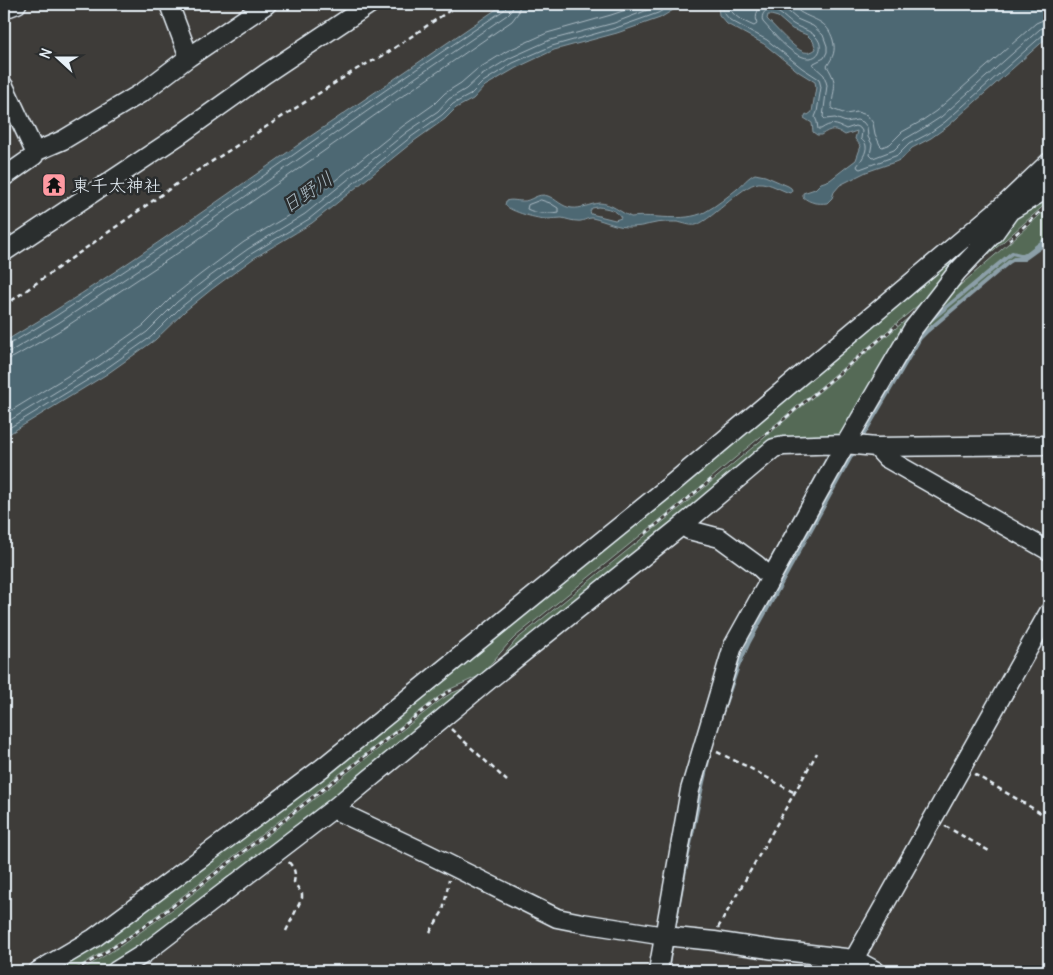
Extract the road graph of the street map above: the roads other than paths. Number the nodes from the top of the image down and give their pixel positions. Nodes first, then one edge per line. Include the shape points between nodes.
1 (18, 4) edge
2 (169, 4) edge
3 (267, 4) edge
4 (370, 4) edge
5 (4, 9) edge
6 (189, 57) junction
7 (4, 86) edge
8 (36, 152) junction
9 (1049, 162) edge
10 (4, 177) edge
11 (1046, 189) dead end
12 (1008, 207) junction
13 (4, 252) edge
14 (845, 444) junction
15 (1049, 445) edge
16 (876, 447) junction
17 (684, 524) junction
18 (1049, 551) edge
19 (771, 578) junction
20 (1049, 612) edge
21 (332, 808) junction
22 (665, 936) junction
23 (854, 959) junction
24 (38, 971) edge
25 (116, 971) edge
26 (658, 971) edge
27 (876, 971) edge

1 - 5 street
2 - 6 street
3 - 6 street
4 - 13 street
6 - 8 street via 143,92 63,140
7 - 8 street
8 - 10 street
9 - 12 street
11 - 12 street
12 - 14 street via 994,232 957,272 912,330
12 - 24 street via 322,768 94,938
14 - 16 street
14 - 17 street via 774,448
14 - 19 street
15 - 16 street
16 - 18 street via 886,458
17 - 19 street via 689,530 720,538
17 - 21 street
19 - 22 street via 733,646 690,790
20 - 23 street
21 - 22 street via 557,918
21 - 25 street via 278,852
22 - 23 street
22 - 26 street
23 - 27 street

